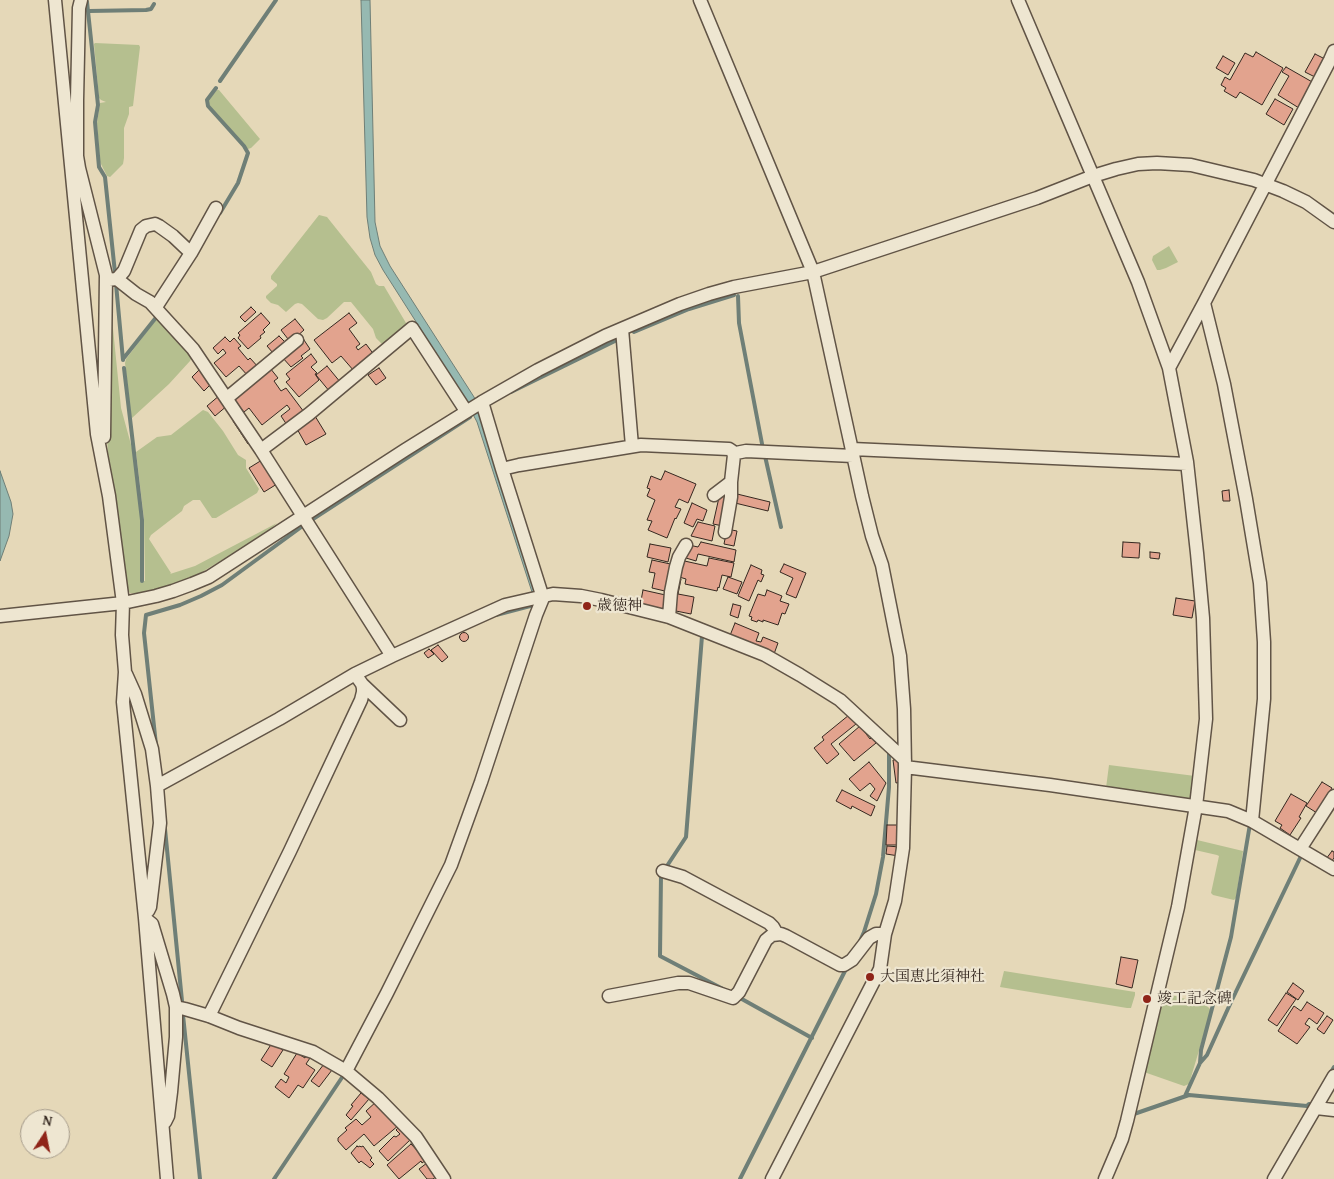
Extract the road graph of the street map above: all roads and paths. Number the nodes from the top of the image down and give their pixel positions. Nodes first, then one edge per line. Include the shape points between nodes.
1 (54, 0) edge
2 (81, 0) edge
3 (700, 0) edge
4 (1018, 0) edge
5 (1334, 51) edge
6 (73, 156) junction
7 (1093, 176) junction
8 (1266, 184) junction
9 (216, 208) dead end
10 (1334, 222) edge
11 (190, 253) junction
12 (813, 272) junction
13 (112, 279) junction
14 (1204, 303) junction
15 (156, 308) junction
16 (622, 329) junction
17 (297, 340) dead end
18 (1169, 368) junction
19 (227, 398) junction
20 (474, 406) junction
21 (632, 446) junction
22 (261, 450) junction
23 (852, 452) junction
24 (101, 454) junction
25 (734, 455) junction
26 (1187, 464) junction
27 (502, 469) junction
28 (731, 482) junction
29 (714, 495) dead end
30 (304, 516) junction
31 (725, 532) dead end
32 (686, 545) dead end
33 (543, 598) junction
34 (123, 603) junction
35 (0, 616) edge
36 (669, 617) junction
37 (392, 656) junction
38 (125, 672) junction
39 (359, 679) junction
40 (400, 720) dead end
41 (905, 763) junction
42 (157, 786) junction
43 (1334, 796) edge
44 (1196, 806) junction
45 (1252, 821) junction
46 (1300, 849) junction
47 (1334, 869) edge
48 (664, 871) dead end
49 (145, 918) junction
50 (776, 934) junction
51 (885, 934) junction
52 (609, 996) dead end
53 (176, 1007) junction
54 (209, 1016) junction
55 (346, 1071) junction
56 (1334, 1076) edge
57 (1316, 1108) junction
58 (1334, 1110) edge
59 (162, 1128) junction
60 (167, 1179) edge
61 (444, 1179) edge
62 (772, 1179) edge
63 (1105, 1179) edge
64 (1274, 1179) edge

1 - 6 street
2 - 6 street
3 - 12 street
4 - 7 street
5 - 8 street
6 - 13 street via 105,266
6 - 24 street
7 - 8 street via 1138,164 1157,163 1192,165
7 - 12 street via 1037,198
7 - 18 street via 1138,282
8 - 10 street via 1306,202
8 - 14 street
9 - 11 street
11 - 13 street via 173,236 151,224 143,227 124,270
11 - 15 street
12 - 16 street via 708,294
12 - 23 street
13 - 15 street
13 - 24 street
14 - 18 street
14 - 45 street via 1224,384 1260,583 1264,699
15 - 19 street via 193,349
16 - 20 street
16 - 21 street
17 - 19 street
18 - 26 street
19 - 22 street
20 - 22 street via 412,328
20 - 27 street
20 - 30 street
21 - 25 street via 729,449
21 - 27 street
22 - 30 street
23 - 25 street via 740,451
23 - 26 street
23 - 41 street via 882,565 900,656
24 - 34 street
25 - 28 street
26 - 44 street via 1203,618 1206,719
27 - 33 street
28 - 29 street
28 - 31 street
30 - 34 street via 209,576 173,591
30 - 37 street
32 - 36 street via 676,567
33 - 36 street via 553,594 581,596
33 - 37 street via 505,605
33 - 55 street via 451,865
34 - 35 street
34 - 38 street
36 - 41 street via 765,655 824,689
37 - 39 street
38 - 42 street via 152,749
38 - 49 street via 123,702
39 - 40 street
39 - 42 street
39 - 54 street via 364,692 361,700
41 - 44 street
41 - 51 street via 903,848 895,901
42 - 49 street via 160,823 150,907
43 - 46 street
44 - 45 street via 1228,811
44 - 63 street via 1178,907 1127,1121
45 - 46 street
46 - 47 street
48 - 50 street via 684,877 769,923
49 - 53 street via 152,924
49 - 59 street
50 - 51 street via 786,936 840,965 852,960 869,938
50 - 52 street via 766,940 734,997 689,983
51 - 62 street via 877,976
53 - 54 street
53 - 59 street via 168,1116
54 - 55 street via 313,1052
55 - 61 street via 416,1137
56 - 57 street
57 - 58 street
57 - 64 street
59 - 60 street

